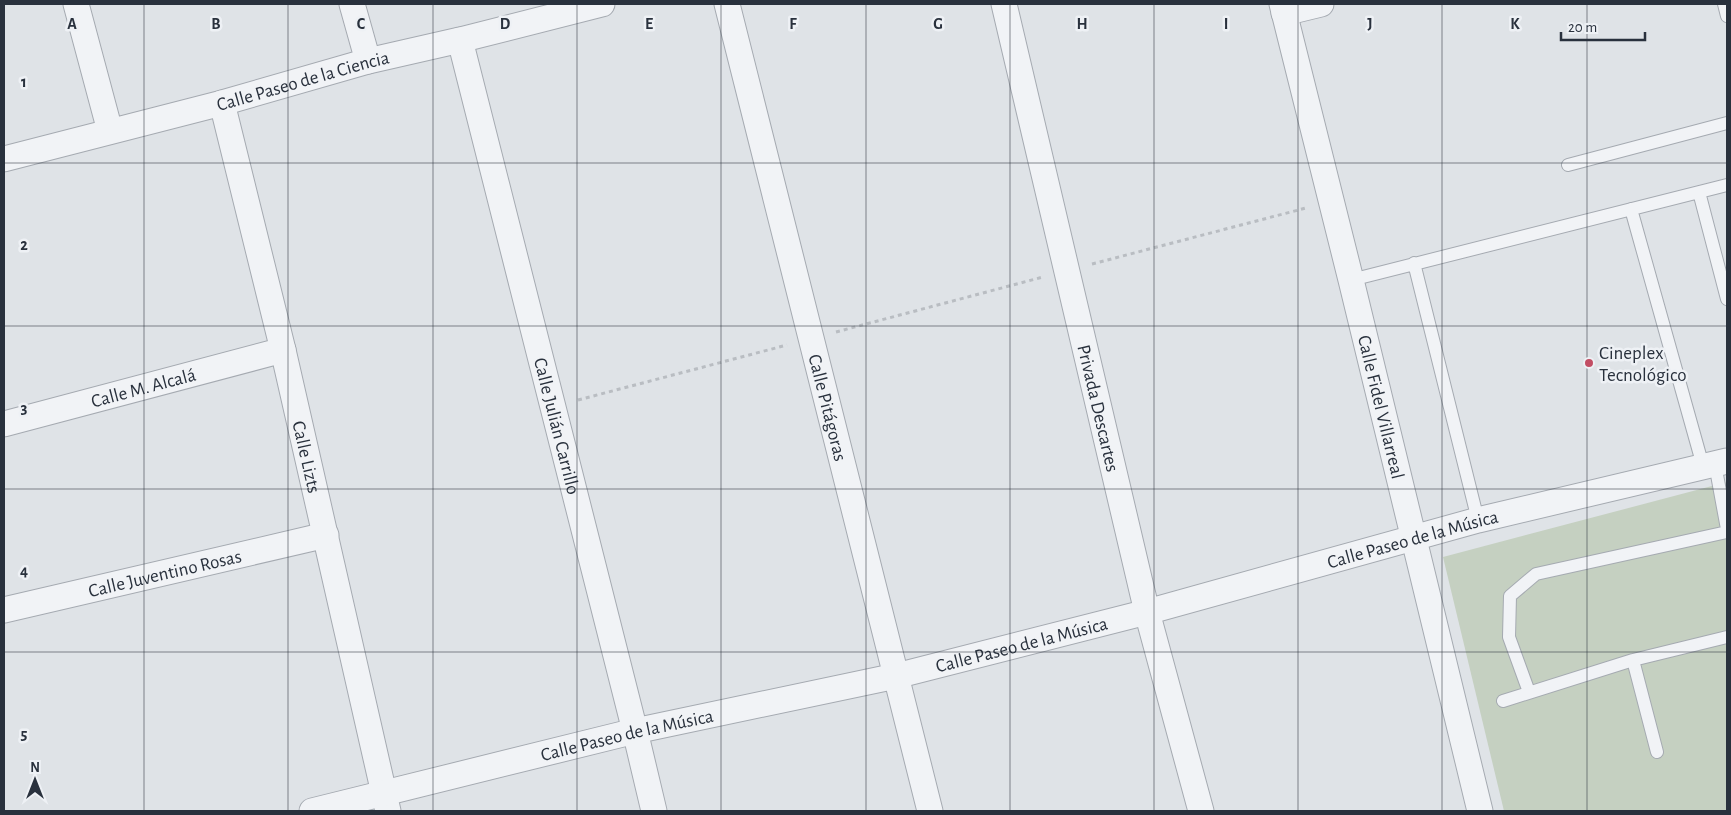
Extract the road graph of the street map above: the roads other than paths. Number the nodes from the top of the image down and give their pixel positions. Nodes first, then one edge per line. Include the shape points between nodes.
1 (76, 4) edge
2 (352, 4) edge
3 (602, 4) edge
4 (727, 4) edge
5 (1004, 4) edge
6 (1322, 4) edge
7 (1724, 4) edge
8 (1283, 8) edge
9 (1727, 16) edge
10 (460, 40) junction
11 (368, 61) junction
12 (222, 103) junction
13 (1727, 123) edge
14 (110, 131) junction
15 (4, 159) edge
16 (1568, 165) dead end
17 (1727, 185) edge
18 (1699, 192) junction
19 (1631, 209) junction
20 (1414, 263) junction
21 (1351, 280) junction
22 (1727, 299) edge
23 (283, 350) junction
24 (4, 424) edge
25 (1715, 464) edge
26 (1478, 520) junction
27 (1727, 531) edge
28 (326, 535) junction
29 (1413, 538) junction
30 (4, 610) edge
31 (1147, 612) junction
32 (1727, 637) edge
33 (1633, 660) junction
34 (896, 676) junction
35 (1529, 692) junction
36 (1503, 701) dead end
37 (635, 731) junction
38 (1658, 752) dead end
39 (386, 802) edge
40 (312, 811) edge
41 (654, 811) edge
42 (930, 811) edge
43 (1201, 811) edge
44 (1480, 811) edge

1 - 14 street
2 - 11 street
3 - 10 street, Calle Paseo de la Ciencia
4 - 34 street, Calle Pitágoras
5 - 31 street, Privada Descartes
6 - 8 street
7 - 9 lane
8 - 21 street, Calle Fidel Villarreal
10 - 11 street, Calle Paseo de la Ciencia
10 - 37 street, Calle Julián Carrillo
11 - 12 street, Calle Paseo de la Ciencia
12 - 14 street, Calle Paseo de la Ciencia
12 - 23 street, Calle Lizts
13 - 16 lane
14 - 15 street, Calle Paseo de la Ciencia
17 - 18 lane
18 - 19 lane
18 - 22 lane
19 - 20 lane
19 - 25 lane
20 - 21 lane
20 - 26 lane
21 - 29 street, Calle Fidel Villarreal
23 - 24 street, Calle M. Alcalá
23 - 28 street, Calle Lizts
25 - 26 street, Calle Paseo de la Música
25 - 27 lane
26 - 29 street, Calle Paseo de la Música
27 - 35 lane via 1536,574 1516,590 1510,596 1509,637
28 - 30 street, Calle Juventino Rosas
28 - 39 street, Calle Lizts
29 - 31 street, Calle Paseo de la Música
29 - 44 street, Calle Fidel Villarreal
31 - 34 street, Calle Paseo de la Música
31 - 43 street, Privada Descartes
32 - 33 lane
33 - 35 lane
33 - 38 lane
34 - 37 street, Calle Paseo de la Música
34 - 42 street, Calle Pitágoras
35 - 36 lane
37 - 39 street, Calle Paseo de la Música
37 - 41 street, Calle Julián Carrillo
39 - 40 street, Calle Paseo de la Música

